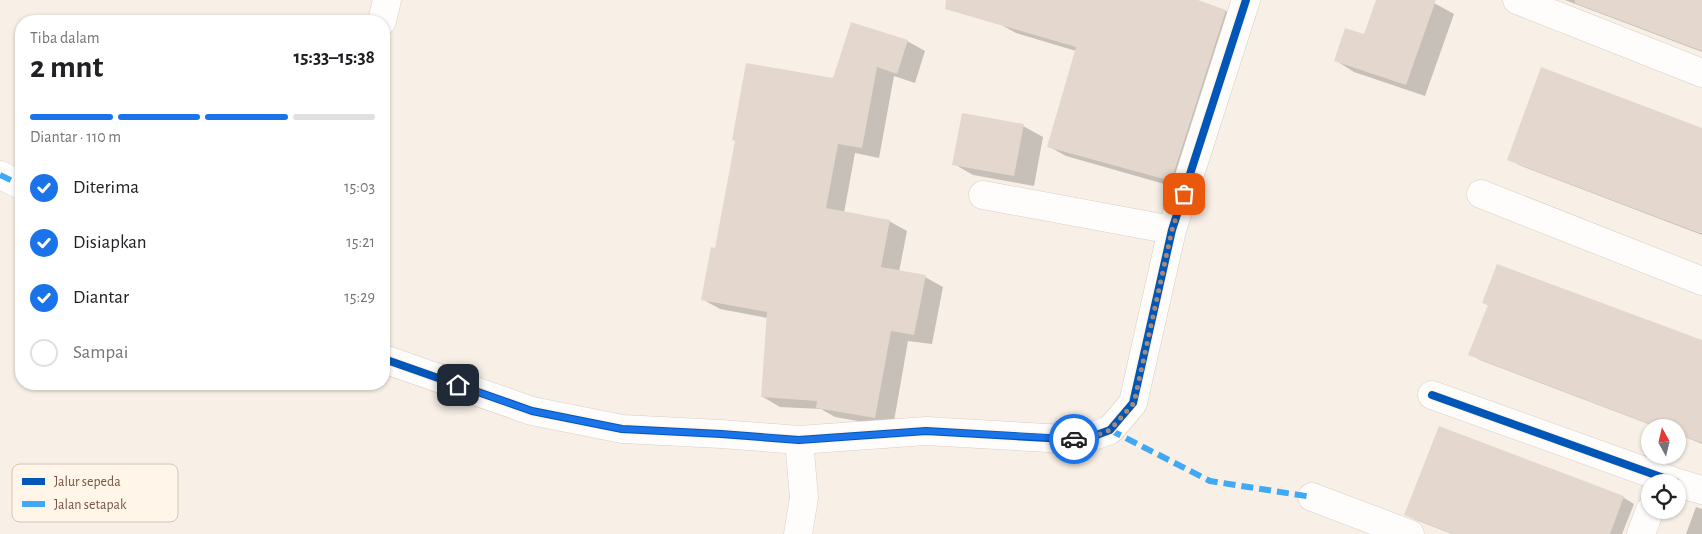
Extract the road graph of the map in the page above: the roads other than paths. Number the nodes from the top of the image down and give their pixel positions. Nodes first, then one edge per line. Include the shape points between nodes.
1 (387, 0) edge
2 (1246, 0) edge
3 (1516, 0) edge
4 (383, 15) edge
5 (1702, 73) edge
6 (0, 175) edge
7 (15, 182) edge
8 (1480, 194) dead end
9 (983, 195) dead end
10 (1172, 230) junction
11 (1702, 281) edge
12 (390, 360) edge
13 (1432, 395) dead end
14 (799, 440) junction
15 (1647, 474) edge
16 (1686, 486) edge
17 (1702, 490) edge
18 (1312, 497) dead end
19 (1647, 519) edge
20 (798, 534) edge
21 (1410, 534) edge
22 (1641, 534) edge

1 - 4 street
2 - 10 street
3 - 5 street
6 - 7 street
8 - 11 street
9 - 10 street
10 - 14 street via 1134,403 1110,430 1084,440 926,431
12 - 14 street via 532,411 622,429
13 - 15 street
14 - 20 street via 804,498
16 - 17 street
18 - 21 street
19 - 22 street

